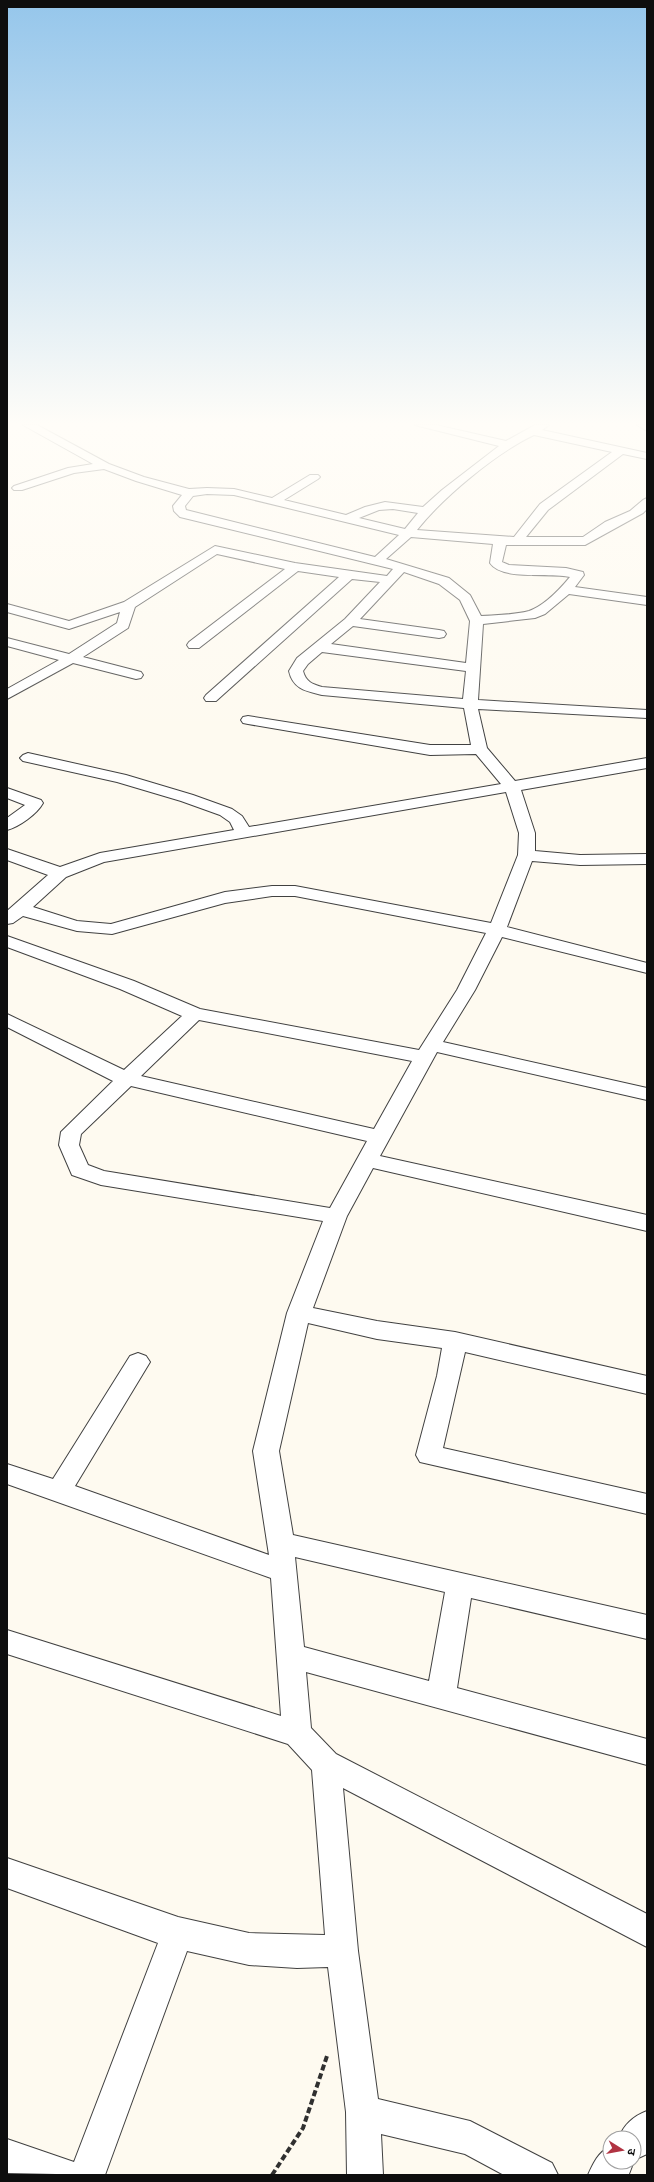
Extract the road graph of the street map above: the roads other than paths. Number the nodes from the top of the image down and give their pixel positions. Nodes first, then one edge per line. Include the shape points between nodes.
1 (234, 527) edge
2 (381, 527) edge
3 (413, 527) edge
4 (529, 527) edge
5 (605, 527) edge
6 (242, 529) junction
7 (408, 533) junction
8 (500, 541) junction
9 (517, 541) junction
10 (215, 550) junction
11 (377, 561) junction
12 (295, 567) junction
13 (402, 567) junction
14 (348, 575) junction
15 (391, 580) junction
16 (566, 590) junction
17 (647, 601) edge
18 (129, 605) junction
19 (7, 608) edge
20 (478, 621) junction
21 (350, 622) junction
22 (440, 634) dead end
23 (7, 642) edge
24 (194, 646) dead end
25 (319, 647) junction
26 (72, 658) junction
27 (474, 668) junction
28 (136, 675) dead end
29 (7, 695) edge
30 (211, 698) dead end
31 (470, 704) junction
32 (647, 714) edge
33 (248, 720) dead end
34 (480, 749) junction
35 (28, 758) dead end
36 (647, 763) edge
37 (512, 787) junction
38 (7, 793) edge
39 (7, 825) edge
40 (244, 832) junction
41 (7, 854) edge
42 (526, 855) junction
43 (647, 859) edge
44 (60, 873) junction
45 (14, 914) edge
46 (497, 930) junction
47 (7, 941) edge
48 (647, 968) edge
49 (195, 1014) junction
50 (7, 1020) edge
51 (428, 1051) junction
52 (126, 1079) junction
53 (647, 1094) edge
54 (380, 1137) junction
55 (367, 1160) junction
56 (336, 1216) junction
57 (647, 1223) edge
58 (299, 1313) junction
59 (454, 1341) junction
60 (138, 1362) dead end
61 (647, 1385) edge
62 (7, 1474) edge
63 (59, 1491) junction
64 (647, 1504) edge
65 (282, 1543) junction
66 (283, 1571) junction
67 (460, 1584) junction
68 (647, 1627) edge
69 (7, 1642) edge
70 (291, 1656) junction
71 (441, 1696) junction
72 (297, 1734) junction
73 (647, 1752) edge
74 (326, 1764) junction
75 (7, 1873) edge
76 (647, 1931) edge
77 (178, 1933) junction
78 (342, 1950) junction
79 (363, 2112) junction
80 (8, 2159) edge
81 (62, 2175) edge
82 (87, 2175) edge
83 (365, 2175) edge
84 (540, 2175) edge

1 - 6 street
2 - 7 street
3 - 7 street
4 - 9 street
5 - 9 street via 593,538 585,541
6 - 10 street
6 - 11 street
7 - 8 street
7 - 11 street
8 - 9 street
8 - 16 street via 496,563 499,566 506,569 578,575
10 - 12 street
10 - 18 street
11 - 13 street
12 - 14 street
12 - 24 street
13 - 15 street
13 - 20 street via 444,582 465,598
14 - 15 street
14 - 30 street
15 - 21 street
16 - 17 street
16 - 20 street via 540,611 530,615
18 - 19 street via 69,625
18 - 26 street via 123,625
20 - 27 street
21 - 22 street
21 - 25 street
23 - 26 street
25 - 27 street
25 - 31 street via 302,661 296,671 298,680 307,687 322,691
26 - 28 street
26 - 29 street
27 - 31 street
31 - 32 street
31 - 34 street
33 - 34 street via 430,750
34 - 37 street
35 - 40 street via 120,778 187,798 226,812 236,819
36 - 37 street
37 - 40 street
37 - 42 street via 527,833
38 - 39 street via 35,803
40 - 44 street via 100,858
41 - 44 street
42 - 43 street via 580,860
42 - 46 street
44 - 45 street
45 - 46 street via 95,930 112,929 225,898 270,890 289,891
46 - 48 street
46 - 51 street via 466,990
47 - 49 street via 127,985
49 - 51 street
49 - 52 street
50 - 52 street
51 - 53 street
51 - 54 street
52 - 54 street
52 - 56 street via 71,1132 69,1145 79,1170 101,1178
54 - 55 street
55 - 56 street
55 - 57 street
56 - 58 street
58 - 59 street via 377,1330
58 - 65 street via 266,1451
59 - 61 street
59 - 64 street via 449,1376 429,1454
60 - 63 street
62 - 63 street
63 - 66 street
65 - 66 street
65 - 67 street
66 - 70 street
67 - 68 street
67 - 71 street
69 - 72 street
70 - 71 street
70 - 72 street
71 - 73 street
72 - 74 street
74 - 76 street
74 - 78 street
75 - 77 street
77 - 78 street via 249,1949 297,1952
77 - 82 street
78 - 79 street
79 - 83 street
79 - 84 street via 470,2138
80 - 81 street

